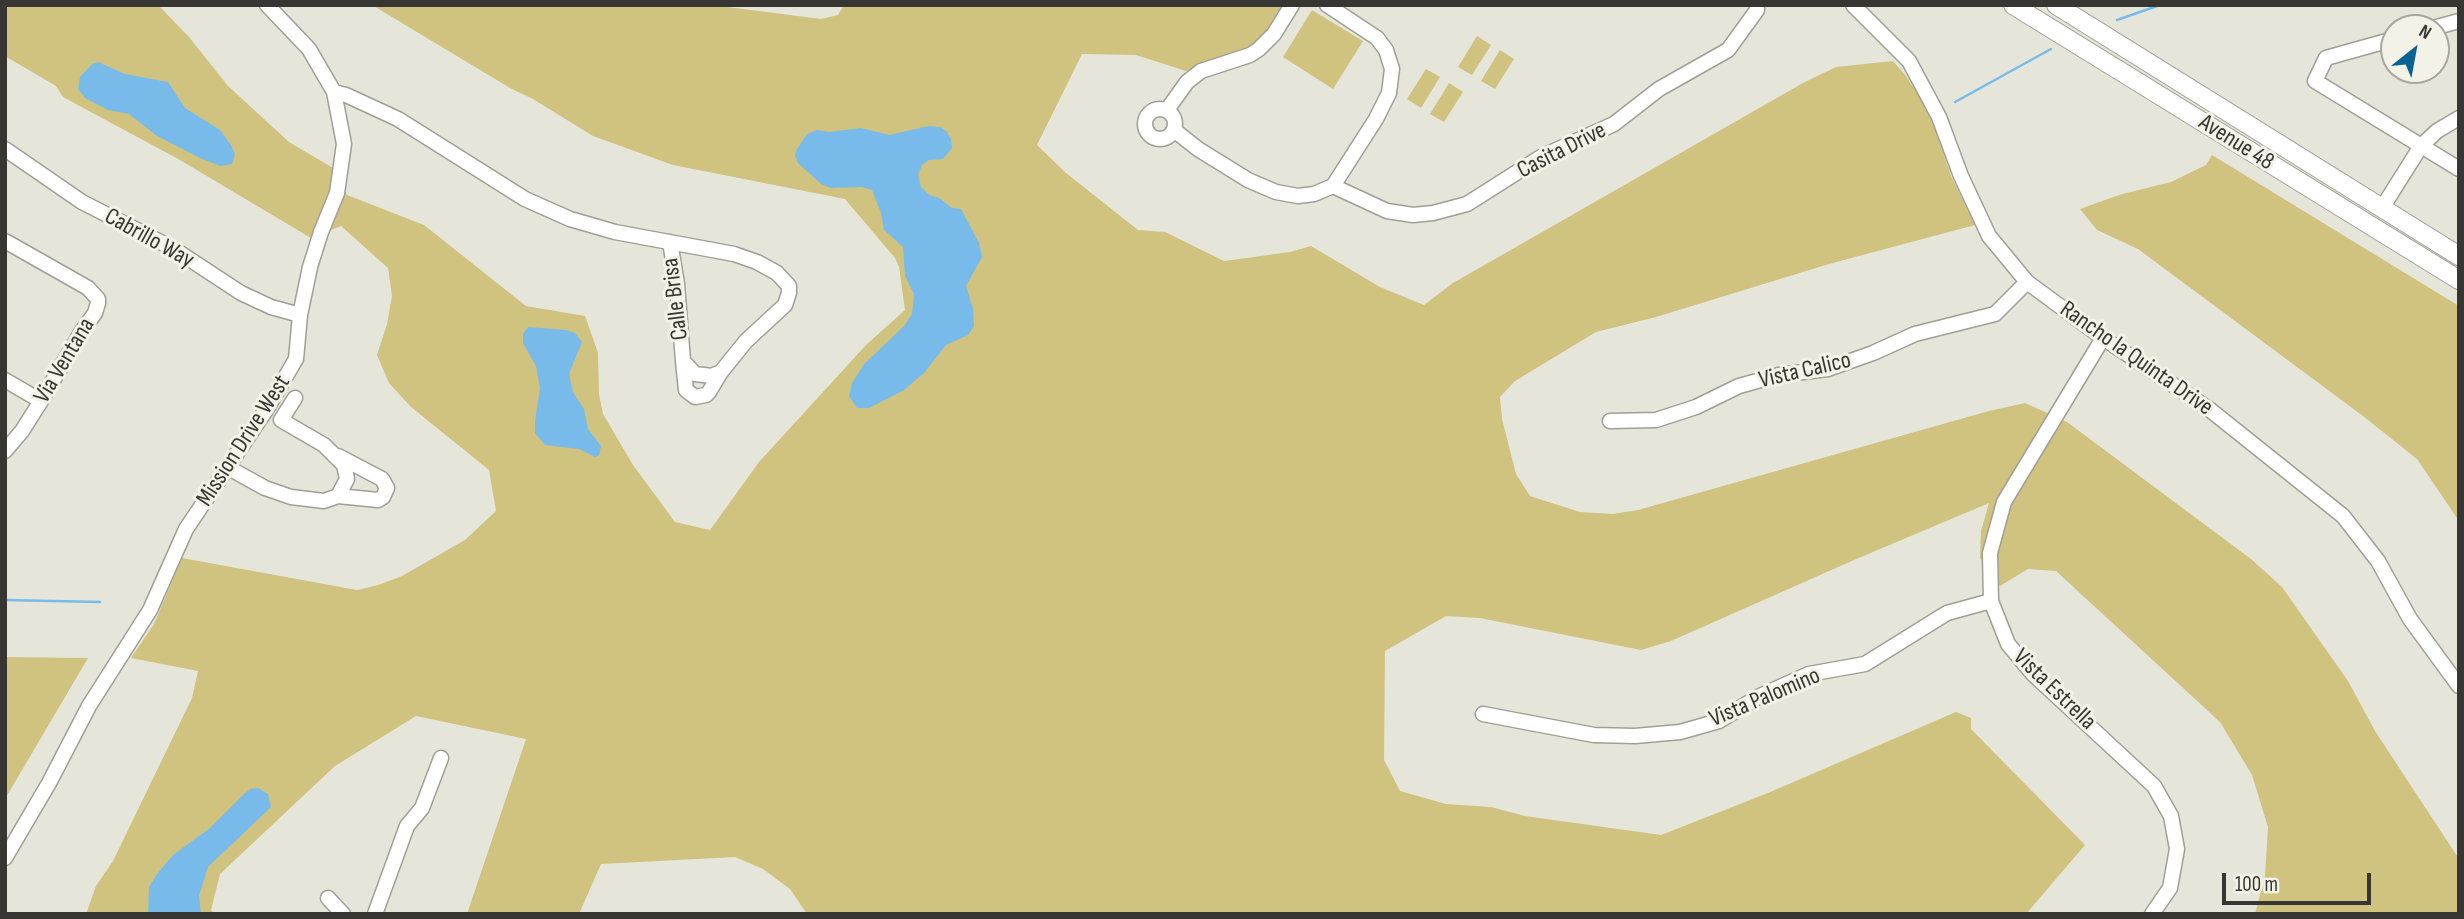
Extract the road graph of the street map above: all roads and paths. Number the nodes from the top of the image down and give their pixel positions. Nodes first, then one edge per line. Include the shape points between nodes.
1 (267, 5) edge
2 (1292, 5) edge
3 (1327, 5) edge
4 (1757, 5) edge
5 (1853, 5) edge
6 (2012, 5) edge
7 (2056, 5) edge
8 (2380, 43) edge
9 (334, 92) junction
10 (1167, 110) junction
11 (2459, 118) edge
12 (1174, 130) junction
13 (2421, 146) junction
14 (5, 149) edge
15 (2459, 169) edge
16 (1333, 186) junction
17 (2382, 208) junction
18 (2372, 227) junction
19 (5, 241) edge
20 (670, 242) junction
21 (2459, 256) edge
22 (2459, 280) edge
23 (2027, 282) junction
24 (300, 315) junction
25 (2103, 338) junction
26 (683, 361) junction
27 (721, 372) junction
28 (5, 380) edge
29 (295, 398) dead end
30 (41, 401) junction
31 (1610, 421) dead end
32 (5, 451) edge
33 (334, 454) junction
34 (227, 467) junction
35 (338, 496) junction
36 (1991, 601) junction
37 (2459, 686) edge
38 (1483, 714) dead end
39 (441, 758) dead end
40 (5, 858) edge
41 (328, 898) dead end
42 (343, 914) edge
43 (375, 914) edge
44 (2152, 914) edge

1 - 9 street, Mission Drive West via 309,49
2 - 10 street via 1259,49 1200,71
3 - 16 street via 1377,37 1392,69 1385,102
4 - 16 street, Casita Drive via 1728,50 1659,89 1614,124 1541,158 1467,204 1413,215 1387,211
5 - 23 street, Rancho la Quinta Drive via 1909,61 1939,117 1989,236
6 - 18 main road, Avenue 48
7 - 17 main road, Avenue 48
8 - 13 street via 2326,58 2315,82
9 - 20 street, Calle Brisa via 414,128 525,199 592,226
9 - 24 street, Mission Drive West via 344,144 337,193 321,232
10 - 12 street via 1174,119
10 - 12 street via 1150,113 1147,131 1159,139
11 - 13 street
12 - 16 street via 1239,174 1276,192 1298,196
13 - 15 street
13 - 17 street
14 - 24 street, Cabrillo Way via 82,202 164,244 240,293
17 - 18 main road
17 - 21 main road, Avenue 48
18 - 22 main road, Avenue 48
19 - 30 street, Via Ventana via 88,288 98,303
20 - 26 street, Calle Brisa
20 - 27 street, Calle Brisa via 757,262 789,286 785,305
23 - 25 street, Rancho la Quinta Drive
23 - 31 street, Vista Calico via 1996,314 1915,334 1828,369 1739,386 1656,420
24 - 34 street, Mission Drive West via 296,359
25 - 36 street, Vista Estrella via 2004,502 1990,552
25 - 37 street, Rancho la Quinta Drive via 2209,409 2343,516 2378,561 2410,620
26 - 27 street, Calle Brisa via 695,374
26 - 27 street via 686,390 695,397 706,396
28 - 30 street
29 - 33 street via 281,420
30 - 32 street, Via Ventana
33 - 35 street via 347,473
33 - 35 street via 382,479 387,488 378,500
34 - 35 street via 291,497 324,501
34 - 40 street, Mission Drive West via 186,529 150,610 89,706
36 - 38 street, Vista Palomino via 1947,613 1865,664 1809,674 1718,721 1680,732 1594,735
36 - 44 street, Vista Estrella via 2008,644 2154,786 2171,816 2177,849 2171,888
39 - 43 street via 422,808 407,826
41 - 42 street

